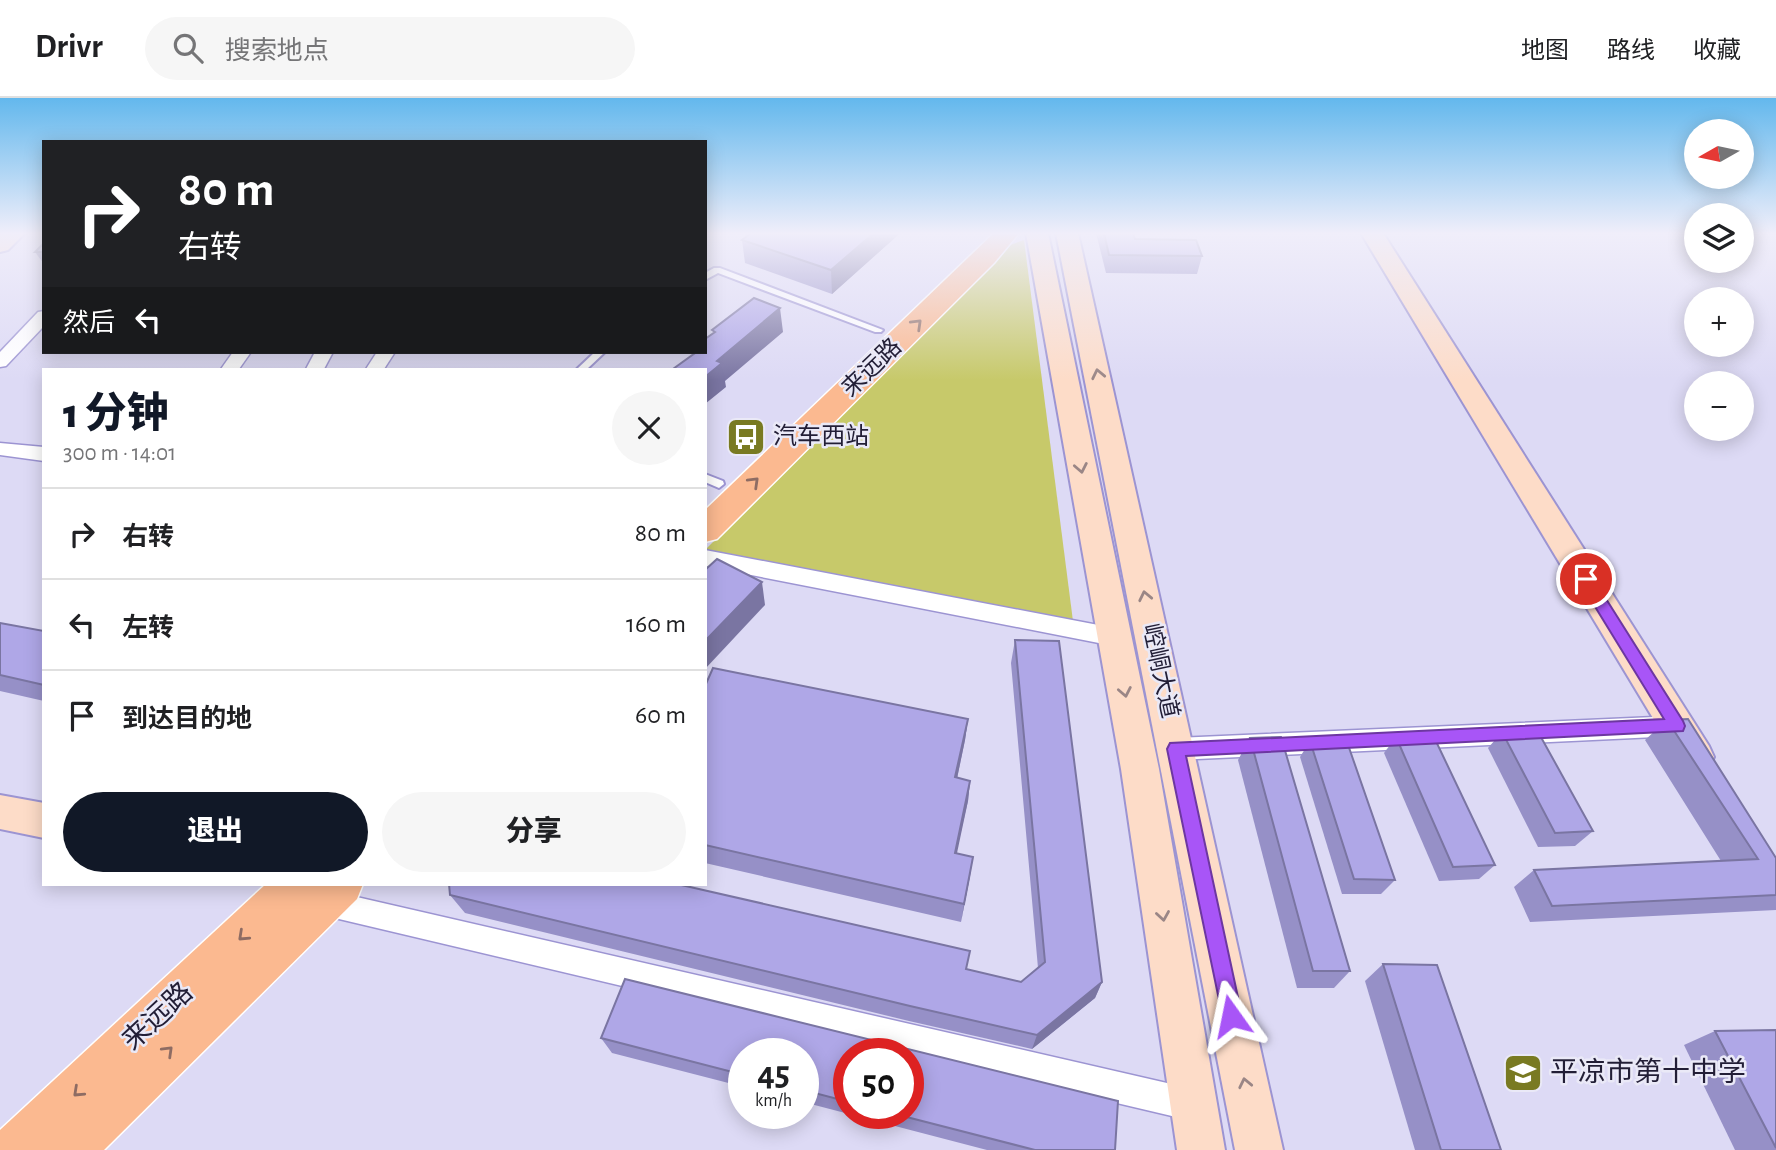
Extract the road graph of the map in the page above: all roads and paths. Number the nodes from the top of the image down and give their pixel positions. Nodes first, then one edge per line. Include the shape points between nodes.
1 (749, 282) edge
2 (927, 282) edge
3 (960, 282) edge
4 (1046, 282) edge
5 (1078, 282) edge
6 (1402, 282) edge
7 (42, 318) edge
8 (878, 330) junction
9 (598, 354) edge
10 (0, 362) edge
11 (583, 368) edge
12 (0, 449) edge
13 (42, 454) edge
14 (710, 487) edge
15 (707, 528) edge
16 (707, 558) edge
17 (1114, 637) junction
18 (1677, 726) junction
19 (1176, 749) junction
20 (1712, 781) edge
21 (0, 812) edge
22 (42, 821) edge
23 (306, 888) edge
24 (1193, 1105) junction
25 (16, 1150) edge
26 (67, 1150) edge
27 (1201, 1150) edge
28 (1259, 1150) edge

1 - 8 lane
2 - 8 main road, 来远路
15 -> 3 main road, 来远路
4 -> 17 main road, 崆峒大道
19 -> 5 main road, 崆峒大道
6 - 18 main road
7 - 10 street
8 - 14 main road, 来远路
9 - 11 lane
12 - 13 street
16 - 17 street
17 -> 24 main road, 崆峒大道 via 1140,768
18 - 19 street
18 - 20 main road
28 -> 19 main road, 崆峒大道
21 - 22 main road
23 - 24 street
23 -> 25 main road, 来远路
26 -> 23 main road, 来远路
24 - 27 main road, 崆峒大道

